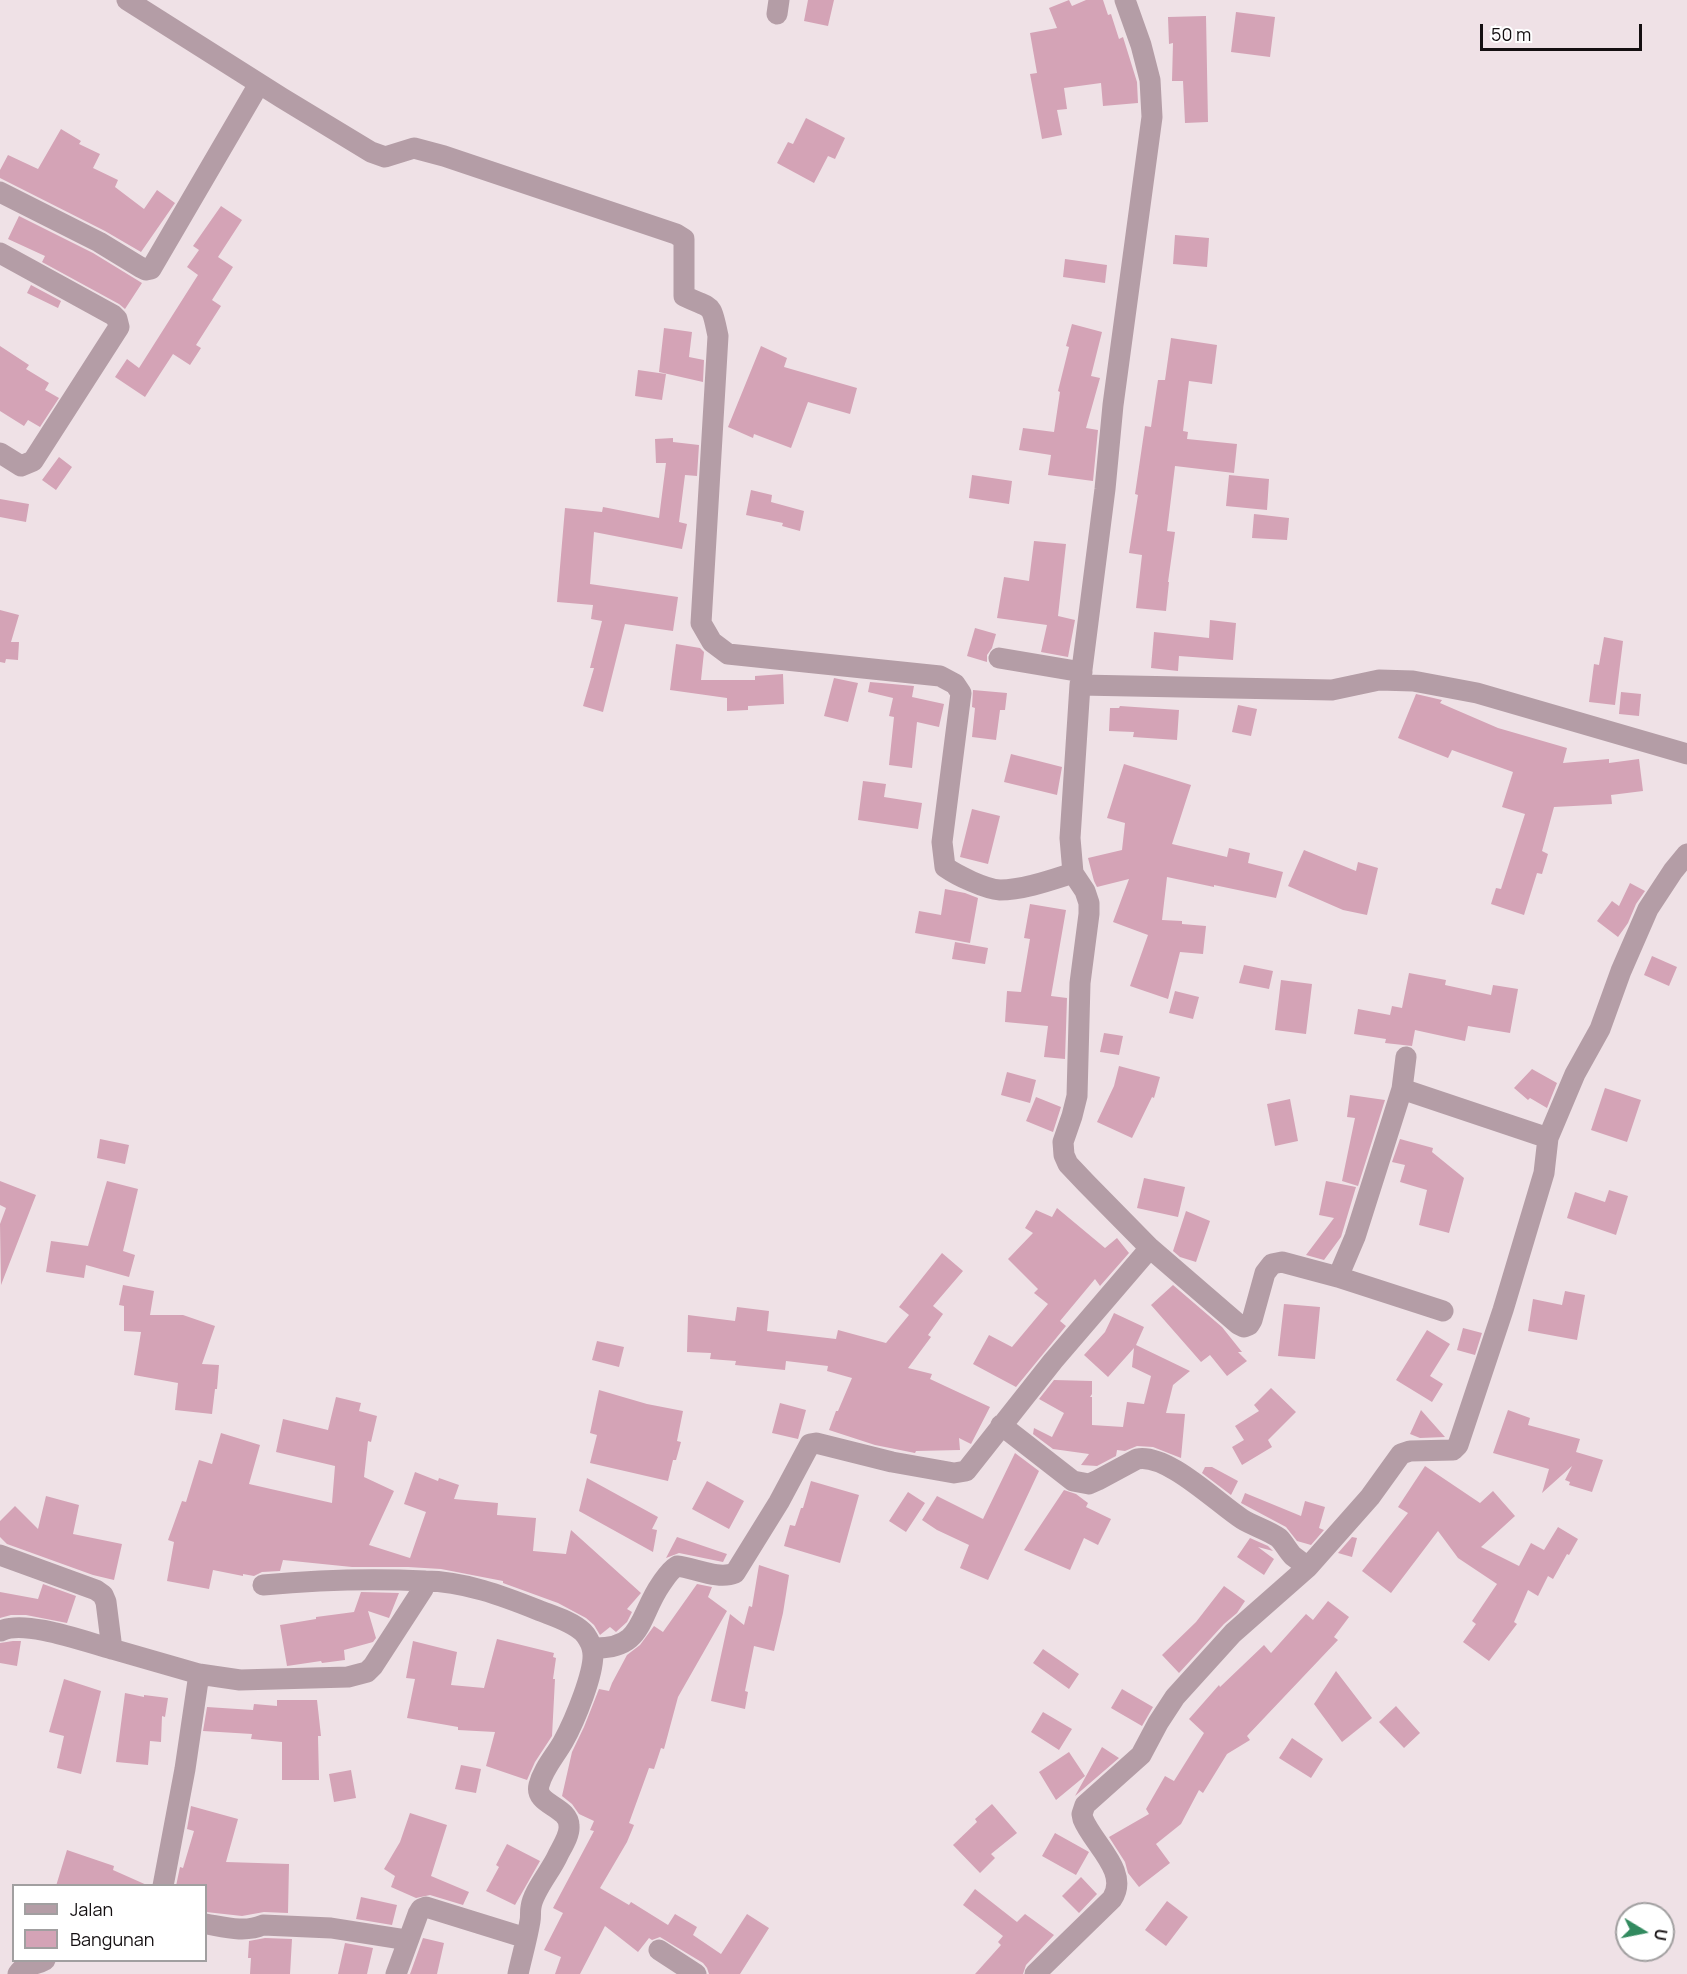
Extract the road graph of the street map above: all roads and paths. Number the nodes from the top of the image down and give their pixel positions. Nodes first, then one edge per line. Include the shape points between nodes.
1 (127, 0) edge
2 (1125, 0) edge
3 (259, 84) junction
4 (0, 192) edge
5 (0, 253) edge
6 (0, 453) edge
7 (999, 658) dead end
8 (1081, 678) junction
9 (1687, 754) edge
10 (1687, 854) edge
11 (1073, 873) junction
12 (1406, 1057) dead end
13 (1402, 1089) junction
14 (1548, 1138) junction
15 (1150, 1248) junction
16 (1338, 1276) junction
17 (1443, 1311) dead end
18 (1001, 1425) junction
19 (0, 1556) edge
20 (1308, 1567) junction
21 (425, 1581) junction
22 (263, 1585) dead end
23 (1, 1631) edge
24 (112, 1648) junction
25 (592, 1648) junction
26 (199, 1674) junction
27 (163, 1884) edge
28 (207, 1924) edge
29 (526, 1938) junction
30 (407, 1940) junction
31 (659, 1950) dead end
32 (39, 1962) edge
33 (18, 1974) edge
34 (396, 1974) edge
35 (518, 1974) edge
36 (696, 1974) edge
37 (1035, 1974) edge

1 - 3 street
2 - 8 street via 1150,80 1152,117
3 - 4 street via 151,268 140,267
3 - 11 street via 371,152 385,157 414,148 444,156 684,239 684,296 713,310 718,336 702,623 712,642 728,654 940,676 955,684 961,693 942,842 945,867 961,878 999,890
5 - 6 street via 113,315 118,327 33,461 21,466
7 - 8 street
8 - 9 street via 1332,690 1379,680 1413,681 1477,693
8 - 11 street via 1070,838
10 - 14 street via 1648,909 1600,1029 1575,1074
11 - 15 street via 1085,891 1089,914 1080,983 1077,1096 1063,1142 1064,1155 1068,1164
12 - 13 street
13 - 14 street
13 - 16 street via 1355,1237
14 - 20 street via 1544,1173 1458,1445 1453,1450 1401,1454 1370,1497
15 - 16 street via 1244,1327 1251,1320 1265,1273 1272,1264 1282,1262
15 - 18 street
16 - 17 street
18 - 20 street via 1073,1481 1089,1484 1137,1459 1153,1458 1192,1481 1245,1521 1278,1538
18 - 25 street via 962,1473 810,1444 735,1573 715,1574 677,1566 657,1590 632,1637 608,1648
19 - 24 street via 103,1595
20 - 37 street via 1226,1641 1170,1704 1141,1755 1085,1805 1083,1819 1116,1872 1117,1889 1112,1899
21 - 22 street via 371,1578
21 - 25 street via 453,1582 566,1621 583,1632
21 - 26 street via 367,1672 348,1677 240,1680
23 - 24 street via 37,1629
24 - 26 street
25 - 29 street via 593,1659 581,1701 538,1788 541,1797 567,1818 569,1828 533,1900
26 - 27 street
28 - 30 street via 243,1929 263,1925 331,1928
29 - 30 street via 426,1907 418,1914
29 - 35 street
30 - 34 street
31 - 36 street
32 - 33 street

